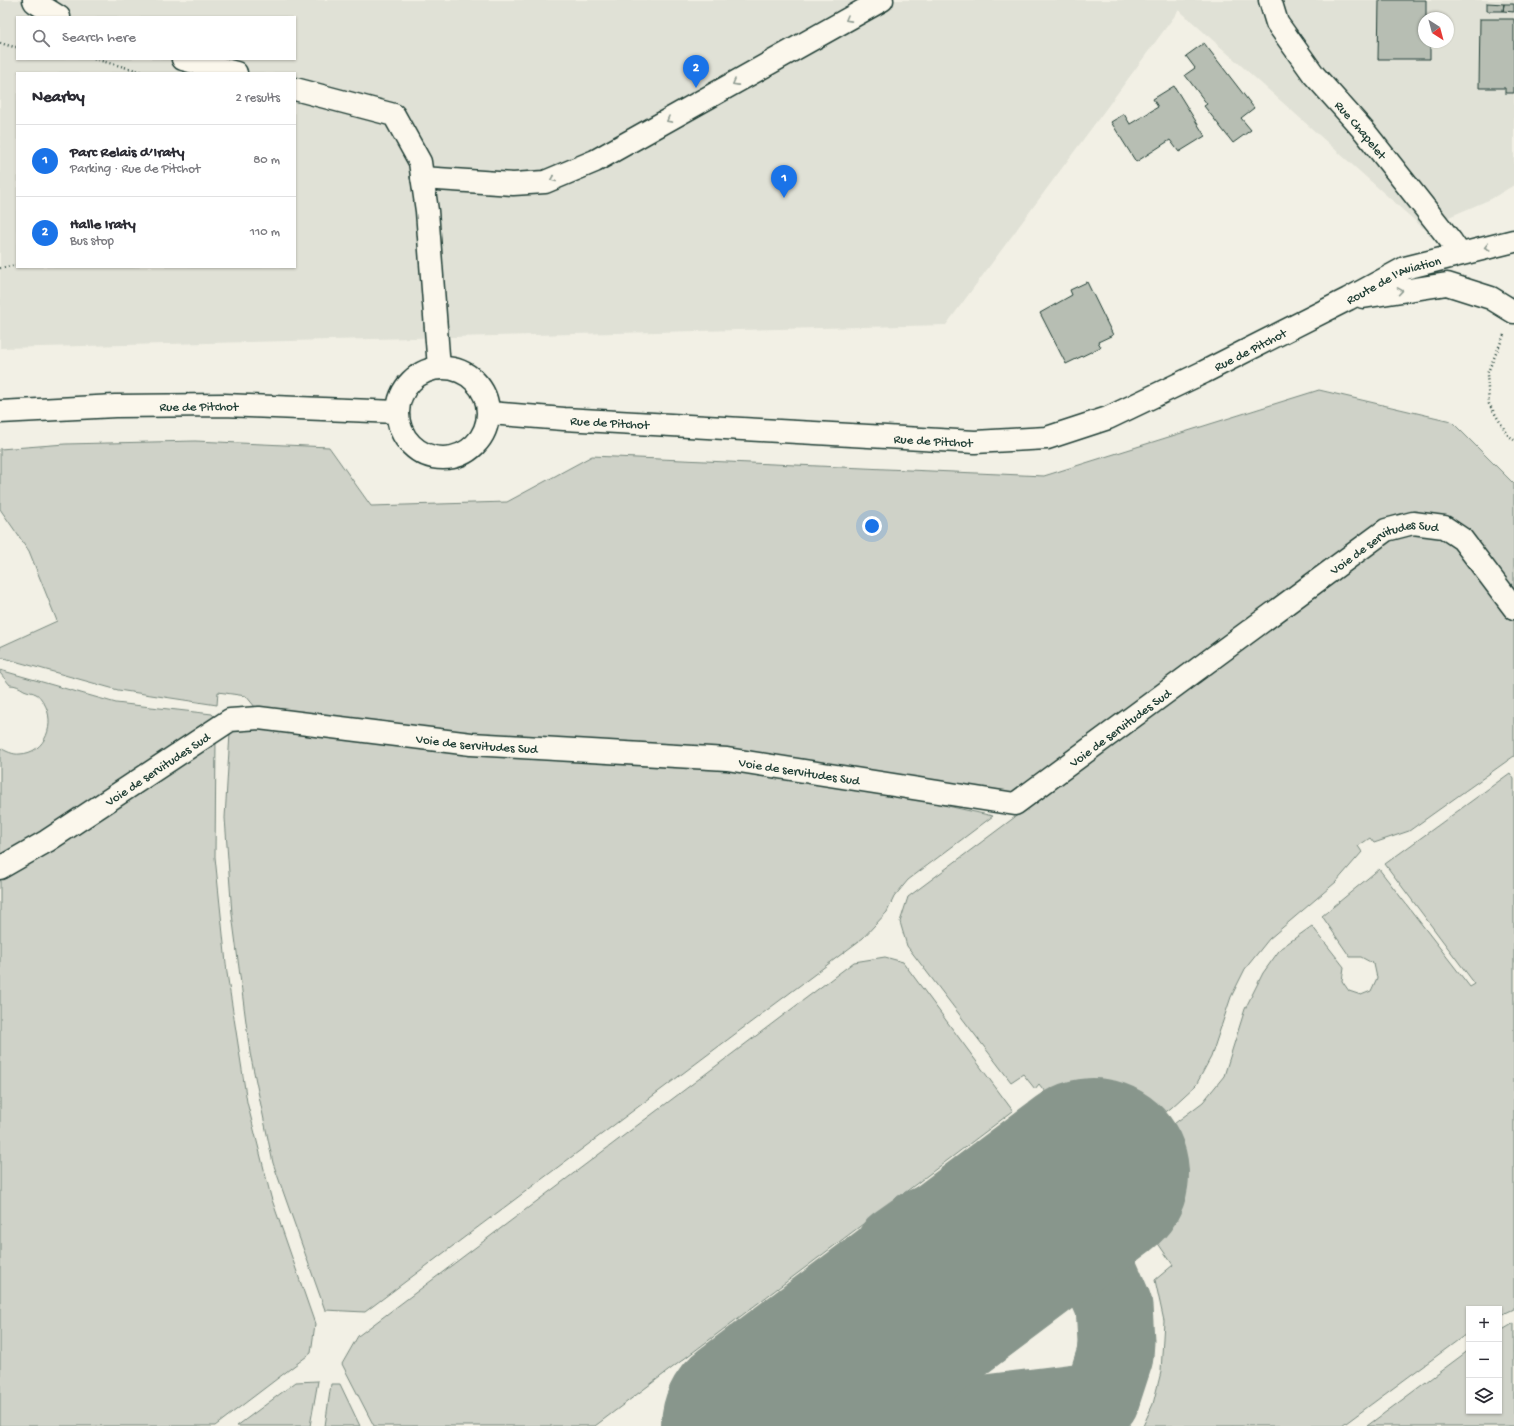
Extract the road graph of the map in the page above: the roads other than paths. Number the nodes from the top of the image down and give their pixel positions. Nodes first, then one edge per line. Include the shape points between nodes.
1 (34, 0) edge
2 (882, 0) edge
3 (1270, 0) edge
4 (58, 16) edge
5 (187, 60) edge
6 (232, 72) edge
7 (296, 89) edge
8 (422, 178) junction
9 (1514, 241) edge
10 (1460, 254) junction
11 (1348, 299) junction
12 (1514, 312) edge
13 (439, 368) junction
14 (0, 412) edge
15 (397, 412) junction
16 (489, 413) junction
17 (1514, 608) edge
18 (0, 868) edge

1 - 4 street
2 -> 8 street via 595,161 545,182 513,184
3 - 10 street, Rue Chapelet via 1278,23 1314,75 1365,132
5 - 6 street
7 - 8 street via 394,115 420,162
8 - 13 street via 427,211
9 -> 10 street, Route de l'Aviation
10 - 11 street, Route de l'Aviation via 1405,268
11 -> 12 street, Route de l'Aviation via 1447,284 1492,298
11 - 16 street, Rue de Pitchot via 1108,418 1047,438 975,442
13 - 15 street via 426,371 405,387 399,399
13 - 16 street via 454,369 468,375 479,385 486,398
14 - 15 street, Rue de Pitchot via 116,406 224,405
15 - 16 street via 399,427 405,440 415,450 428,457 442,459 463,454 480,440
17 - 18 street, Voie de servitudes Sud via 1462,539 1444,527 1413,524 1386,530 1015,804 727,759 471,744 259,718 230,720 47,841

